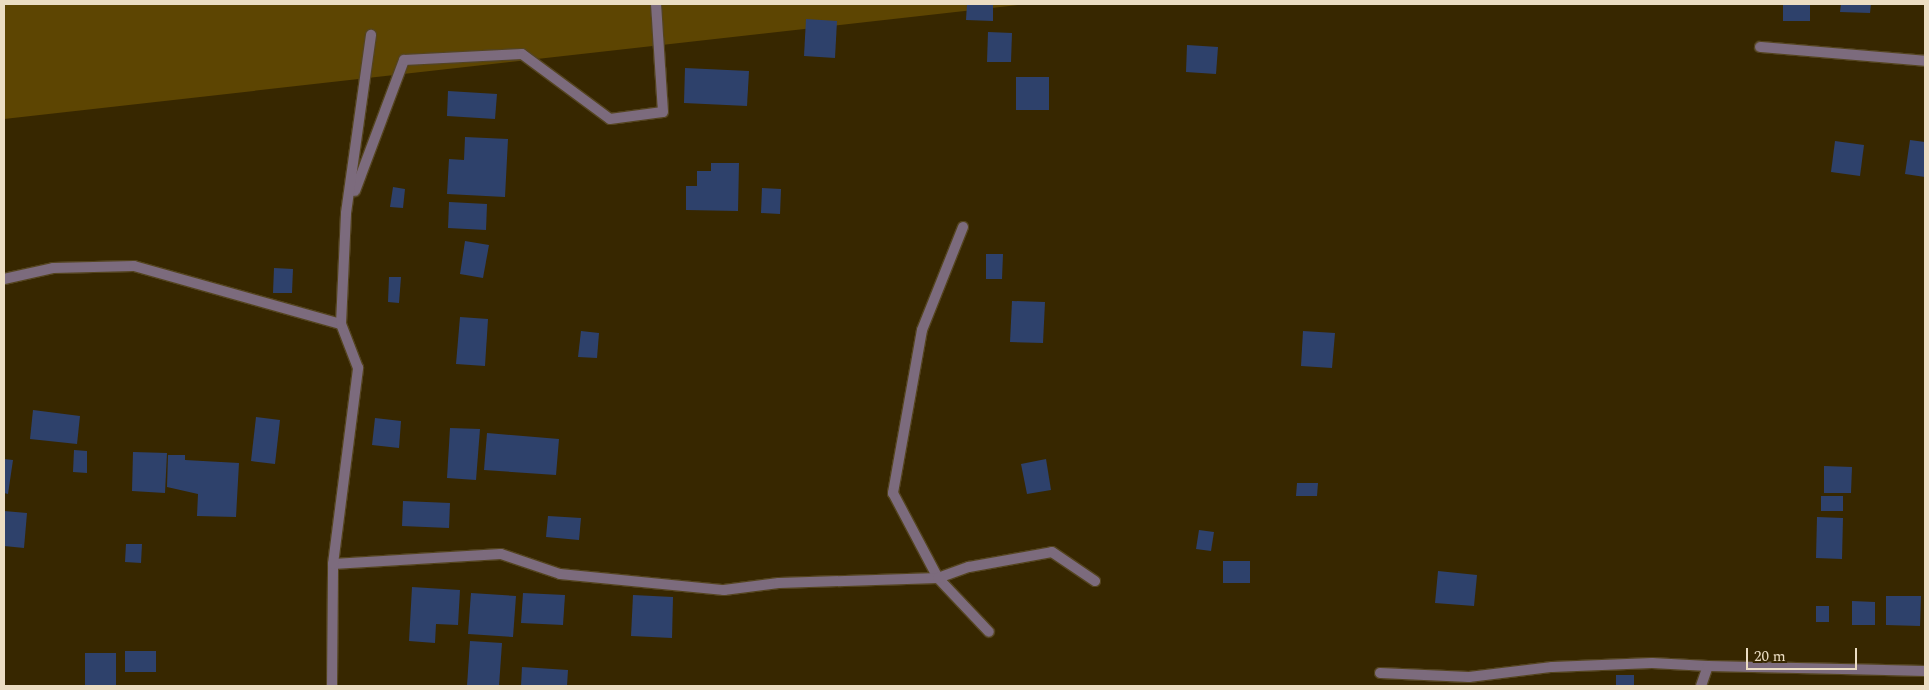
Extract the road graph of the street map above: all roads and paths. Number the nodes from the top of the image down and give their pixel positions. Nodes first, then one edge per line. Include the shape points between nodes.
1 (656, 4) edge
2 (372, 35) dead end
3 (1760, 47) dead end
4 (1925, 61) edge
5 (346, 213) junction
6 (963, 227) dead end
7 (4, 279) edge
8 (341, 324) junction
9 (334, 564) junction
10 (938, 578) junction
11 (1095, 581) dead end
12 (989, 632) dead end
13 (1708, 666) junction
14 (1925, 671) edge
15 (1380, 673) dead end
16 (1466, 682) edge
17 (332, 686) edge
18 (1701, 686) edge

1 - 5 street via 654,33 663,112 610,119 522,54 404,60
2 - 5 street
3 - 4 street
5 - 8 street
6 - 10 street via 922,330 893,493
7 - 8 street via 53,268 134,266
8 - 9 street via 358,368
9 - 10 street via 501,554 560,574 724,590 779,583
9 - 17 street
10 - 11 street via 969,567 1052,552
10 - 12 street
13 - 14 street
13 - 16 street via 1652,663 1552,667
13 - 18 street
15 - 16 street

